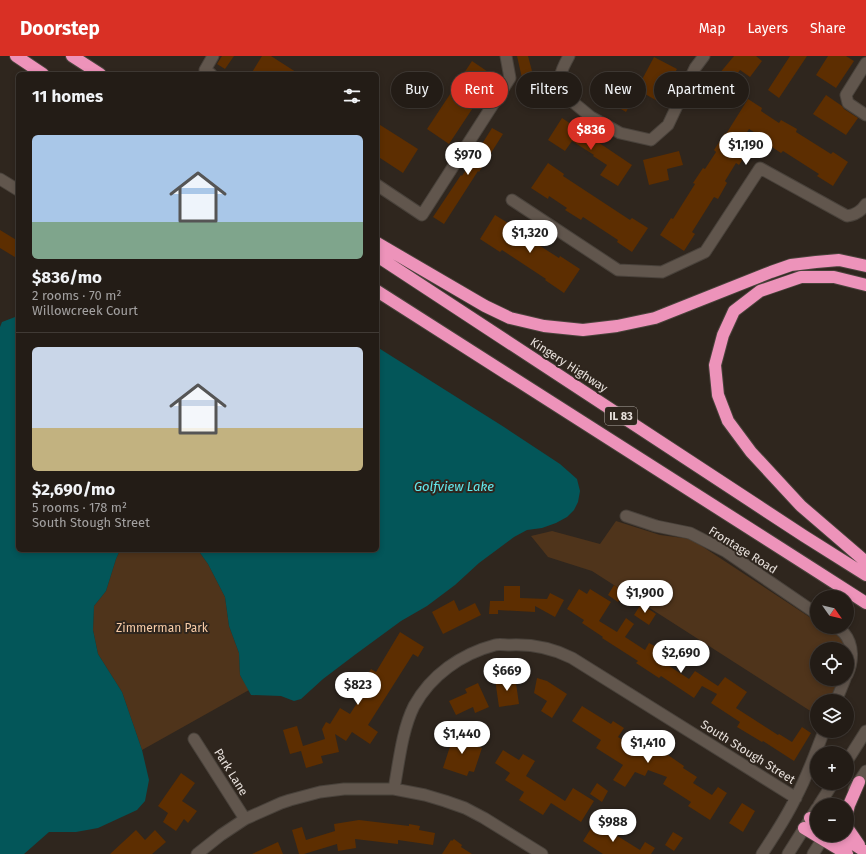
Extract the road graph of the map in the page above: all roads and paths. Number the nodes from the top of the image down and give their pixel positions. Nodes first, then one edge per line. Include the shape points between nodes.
1 (16, 56) edge
2 (72, 56) edge
3 (213, 56) edge
4 (506, 56) edge
5 (569, 56) edge
6 (704, 56) edge
7 (866, 63) edge
8 (40, 72) edge
9 (97, 72) edge
10 (208, 72) edge
11 (866, 114) edge
12 (0, 179) edge
13 (379, 186) edge
14 (16, 189) edge
15 (512, 200) dead end
16 (866, 204) edge
17 (379, 244) edge
18 (379, 257) edge
19 (866, 266) edge
20 (866, 285) edge
21 (379, 292) edge
22 (626, 516) dead end
23 (866, 562) edge
24 (866, 575) edge
25 (866, 603) edge
26 (810, 609) edge
27 (866, 731) edge
28 (194, 738) dead end
29 (821, 738) edge
30 (854, 750) edge
31 (866, 771) edge
32 (859, 782) junction
33 (394, 789) junction
34 (796, 798) junction
35 (849, 798) edge
36 (852, 798) edge
37 (245, 820) junction
38 (810, 822) edge
39 (854, 839) edge
40 (821, 842) edge
41 (831, 842) edge
42 (850, 842) edge
43 (864, 851) edge
44 (197, 854) edge
45 (542, 854) edge
46 (762, 854) edge
47 (788, 854) edge
48 (813, 854) edge
49 (847, 854) edge

1 - 8 highway
2 - 9 highway
3 - 10 street
4 - 13 street via 510,78 422,215
5 - 6 street via 562,70 563,94 591,117 620,133 651,140 668,125 695,68
7 - 11 street via 846,95 848,103
12 - 14 street
15 - 16 street via 618,270 662,272 705,252 760,168 847,216 854,215
17 - 19 highway via 510,318 544,326 583,330 655,318 792,265 839,260
18 - 24 highway, Kingery Highway / IL 83
20 - 23 highway via 834,277 801,277 760,291 734,311 723,336 715,365 718,395 728,421 751,452 801,506
21 - 25 highway, IL 83
22 - 26 street, Frontage Road via 690,533 725,551
27 - 30 street
28 - 37 street, Park Lane
29 - 34 street
31 - 32 street
32 - 35 street
32 - 36 highway
33 - 34 street, South Stough Street via 407,722 423,692 435,678 448,666 473,653 496,645 524,644 556,650 572,658
33 - 37 street via 344,789 320,792 281,803
33 - 45 street via 425,795 464,808
34 - 46 street
37 - 44 street
38 - 47 street
39 - 43 highway
40 - 48 street
41 - 49 highway
42 - 43 highway

